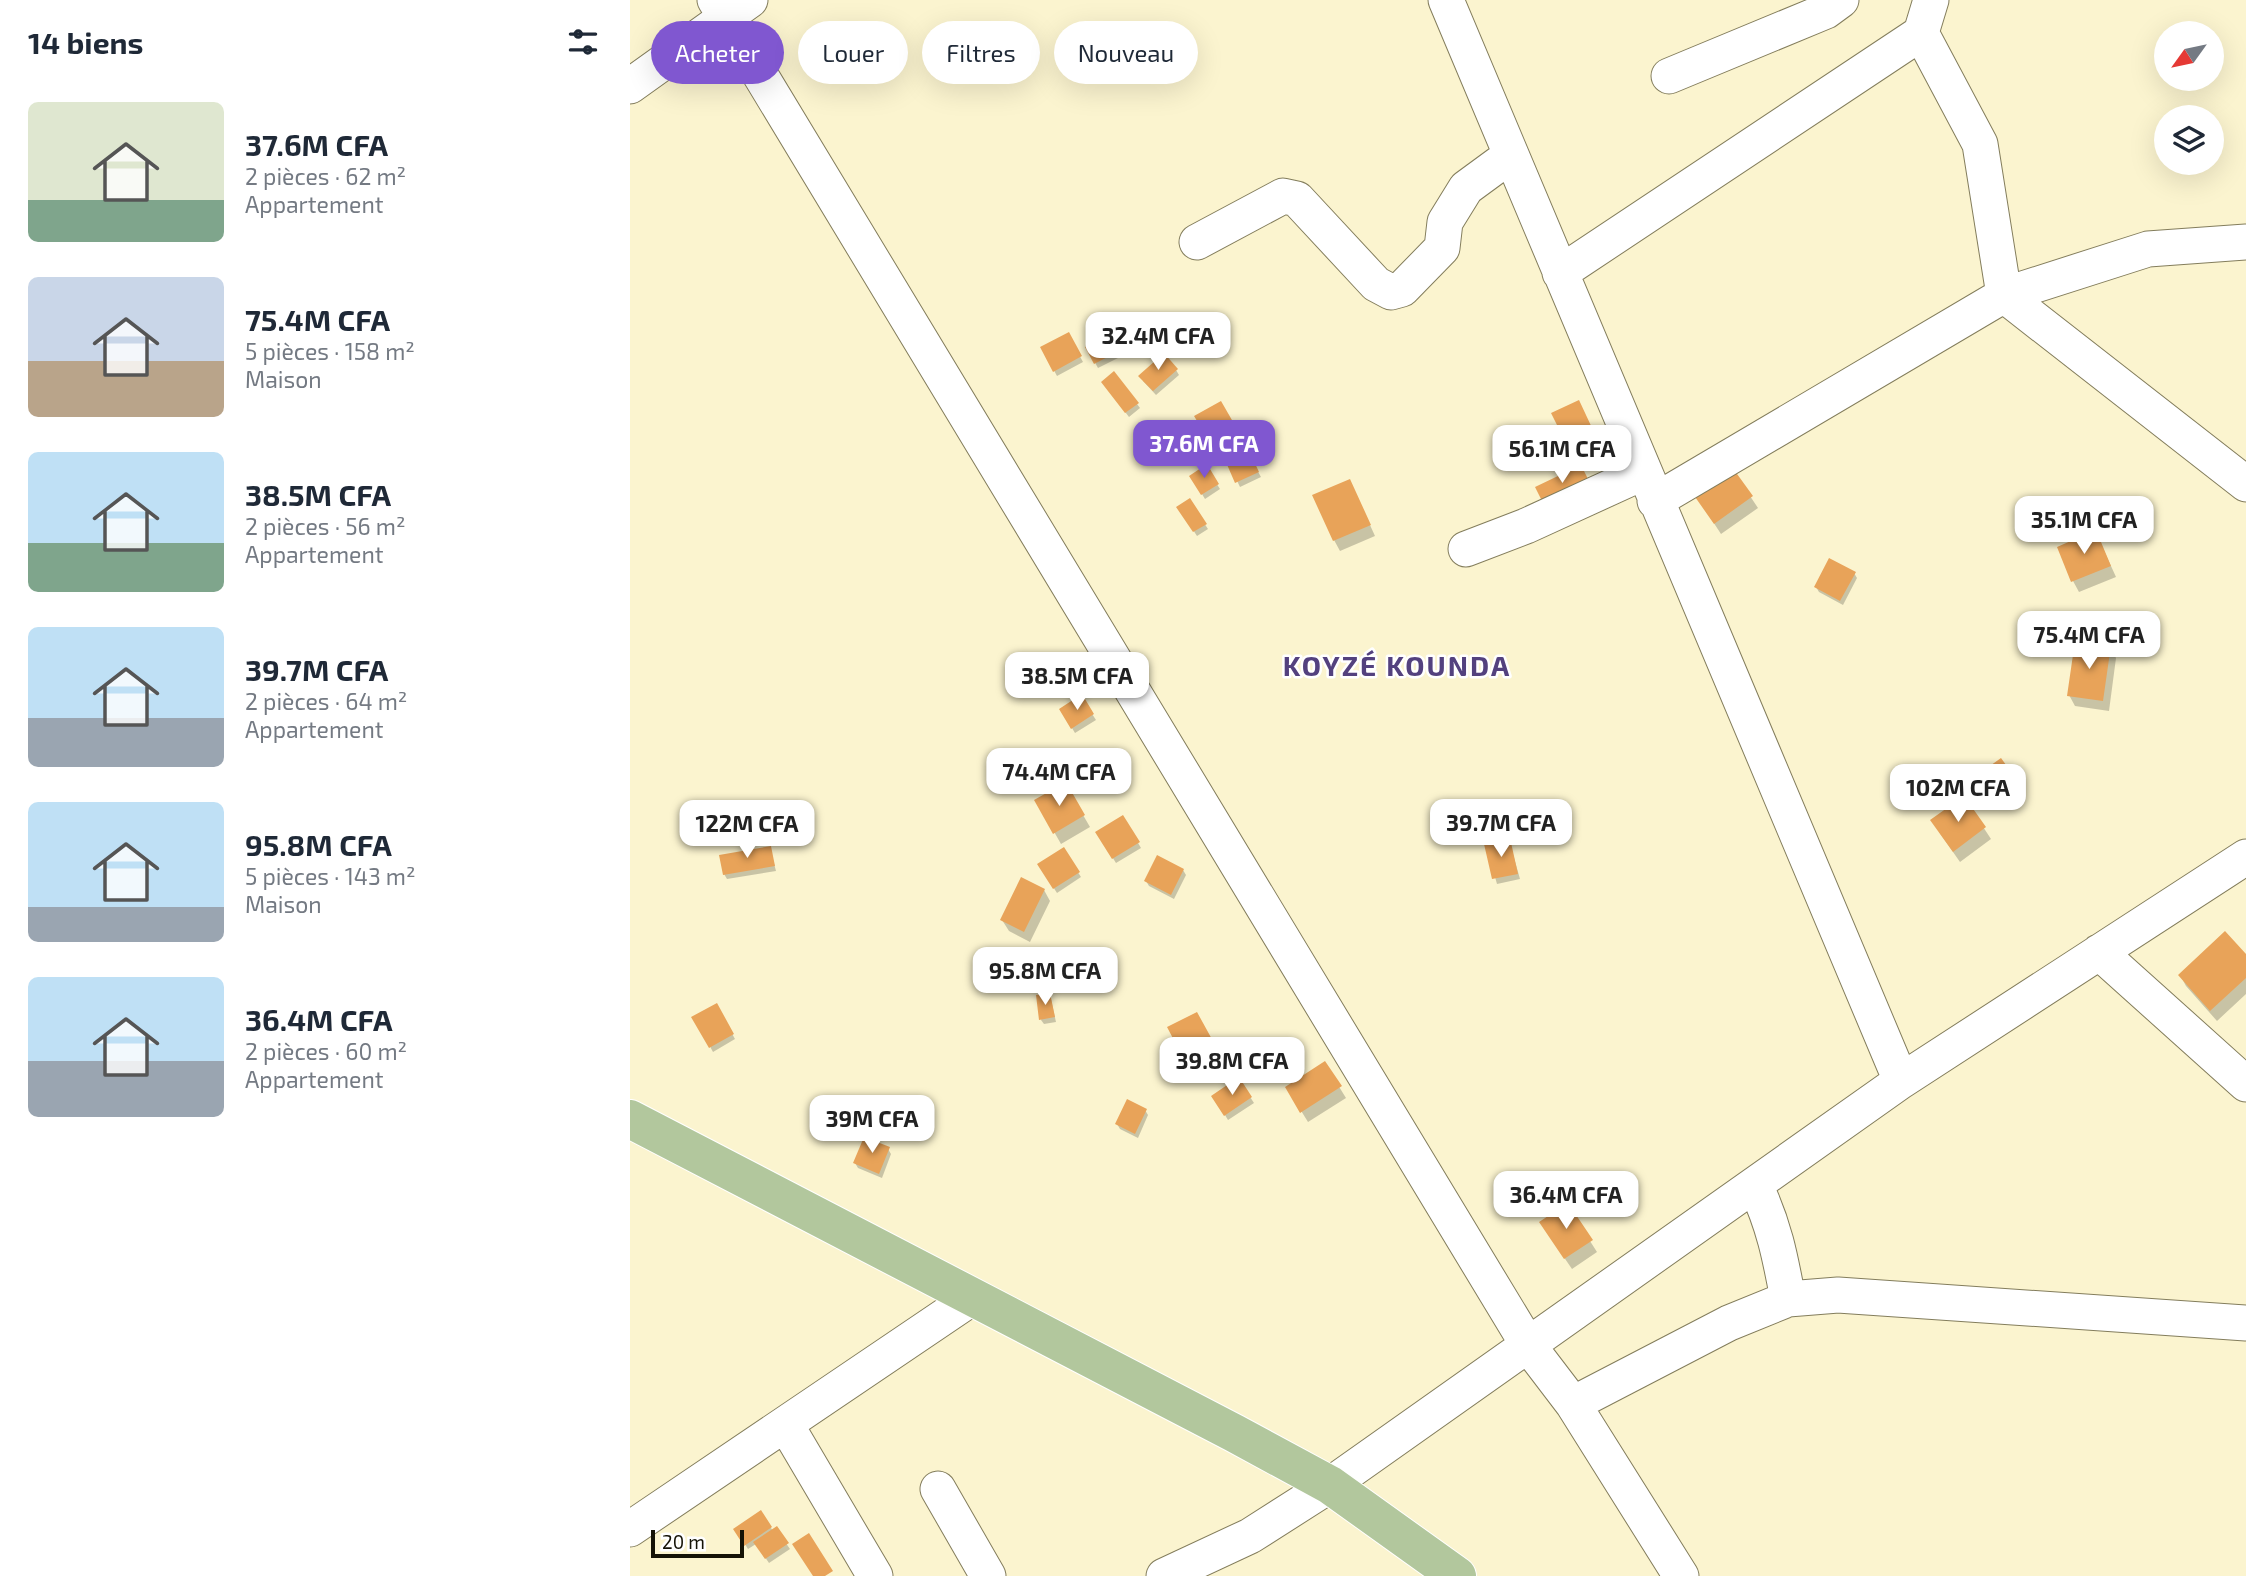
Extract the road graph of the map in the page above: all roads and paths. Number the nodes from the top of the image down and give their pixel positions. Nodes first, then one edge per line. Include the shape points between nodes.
1 (1446, 0) edge
2 (1841, 0) edge
3 (1931, 0) edge
4 (729, 6) edge
5 (1921, 33) junction
6 (1669, 76) dead end
7 (630, 86) edge
8 (1511, 155) junction
9 (1197, 242) dead end
10 (2246, 242) edge
11 (1560, 273) junction
12 (2004, 295) junction
13 (2246, 484) edge
14 (1650, 486) junction
15 (1466, 549) dead end
16 (2246, 857) edge
17 (2099, 952) junction
18 (1901, 1081) junction
19 (2246, 1084) edge
20 (630, 1119) edge
21 (1755, 1185) junction
22 (973, 1297) junction
23 (1788, 1299) junction
24 (2246, 1323) edge
25 (1528, 1345) junction
26 (1573, 1404) junction
27 (786, 1425) junction
28 (1330, 1485) junction
29 (938, 1489) dead end
30 (630, 1529) edge
31 (875, 1576) edge
32 (988, 1576) edge
33 (1164, 1576) edge
34 (1457, 1576) edge
35 (1681, 1576) edge

1 - 8 street
2 - 6 street via 1826,11
3 - 5 street
4 - 7 street
4 - 25 street
5 - 11 street
5 - 12 street via 1980,144
8 - 9 street via 1466,188 1445,222 1442,247 1402,289 1391,292 1376,284 1297,199 1283,196
8 - 11 street
10 - 12 street via 2148,249
11 - 14 street
12 - 13 street
12 - 14 street
14 - 15 street
14 - 18 street
16 - 17 street
17 - 18 street
17 - 19 street
18 - 21 street
20 - 22 main road
21 - 23 street via 1771,1218
21 - 25 street
22 - 27 street
22 - 28 main road
23 - 24 street via 1838,1295
23 - 26 street via 1730,1323
25 - 26 street
25 - 28 street
26 - 35 street
27 - 30 street
27 - 31 street
28 - 33 street via 1250,1536
28 - 34 main road
29 - 32 street

